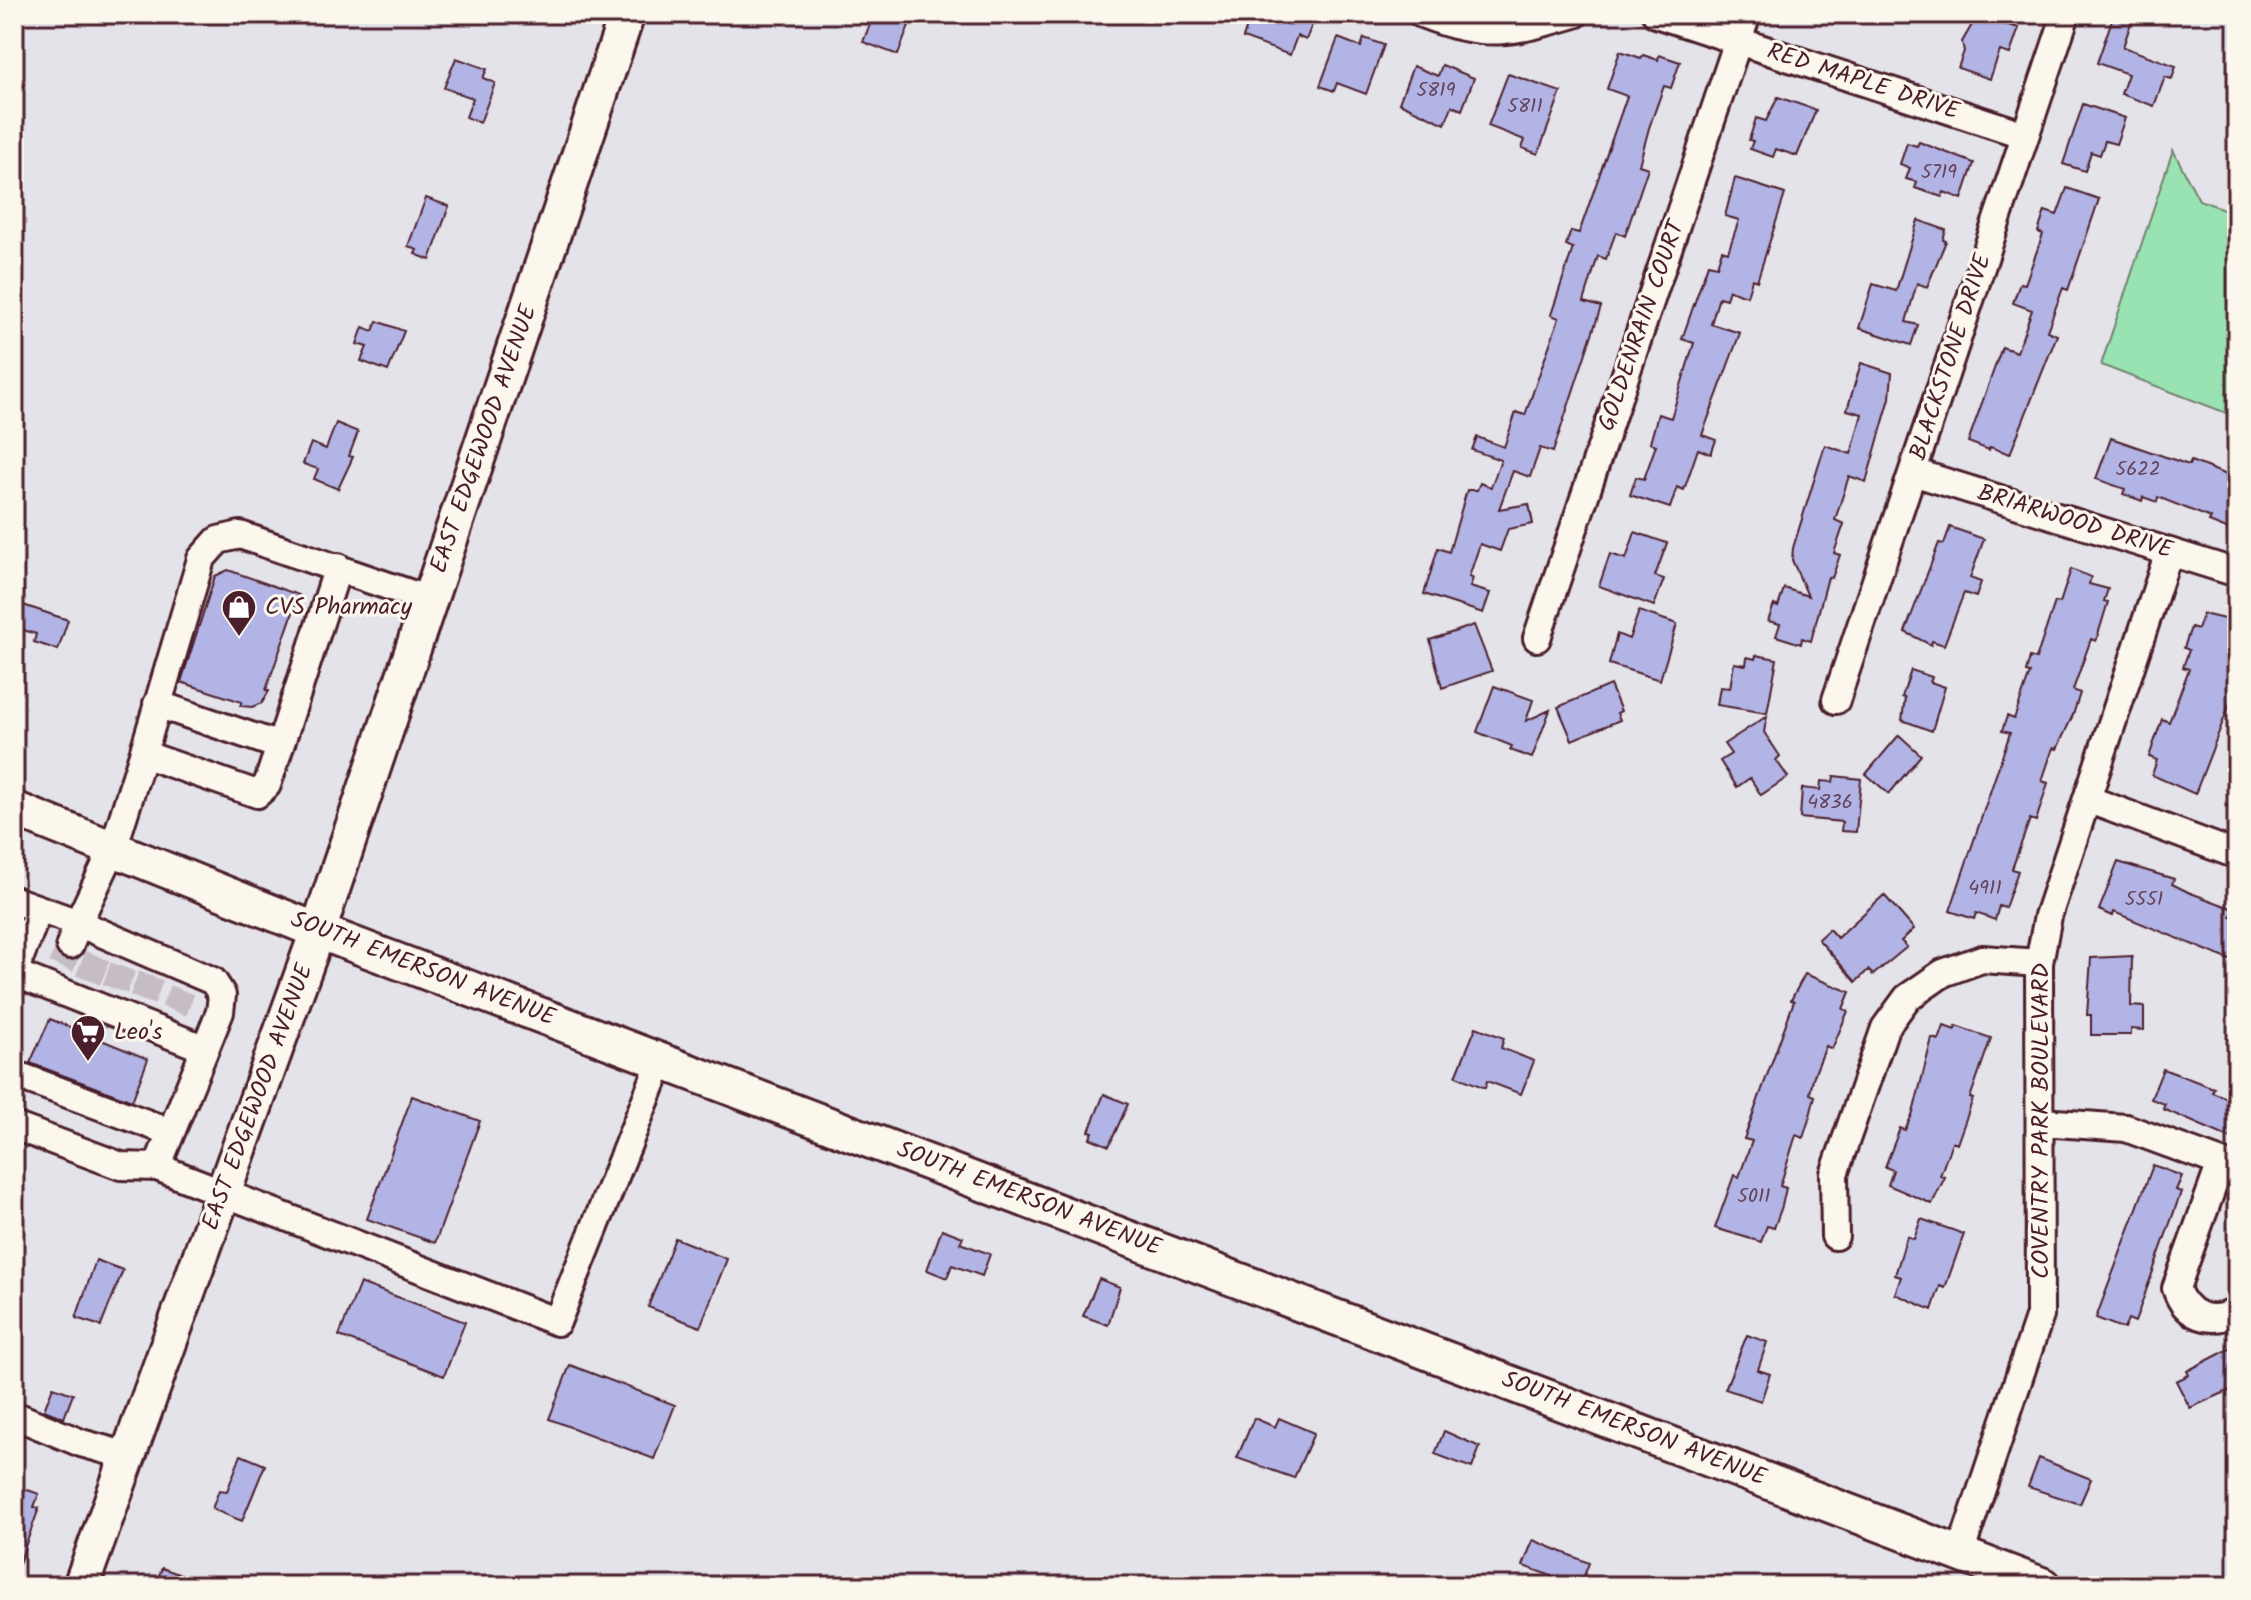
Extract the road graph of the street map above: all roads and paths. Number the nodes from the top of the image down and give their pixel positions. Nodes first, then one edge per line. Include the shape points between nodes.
1 (627, 14) edge
2 (1422, 14) edge
3 (1575, 14) edge
4 (1656, 14) edge
5 (1747, 14) edge
6 (2066, 14) edge
7 (1738, 40) junction
8 (2025, 135) junction
9 (1913, 472) junction
10 (2169, 552) junction
11 (338, 567) junction
12 (2237, 573) edge
13 (429, 600) junction
14 (1537, 638) dead end
15 (1836, 700) dead end
16 (157, 704) junction
17 (280, 746) junction
18 (143, 754) junction
19 (2087, 799) junction
20 (14, 809) edge
21 (113, 849) junction
22 (2237, 855) edge
23 (14, 900) edge
24 (39, 909) junction
25 (318, 931) junction
26 (65, 956) junction
27 (2039, 963) junction
28 (14, 973) edge
29 (119, 978) junction
30 (146, 989) junction
31 (177, 1001) junction
32 (203, 1048) junction
33 (662, 1059) junction
34 (14, 1074) edge
35 (2042, 1122) junction
36 (14, 1126) edge
37 (170, 1132) junction
38 (2229, 1166) edge
39 (157, 1167) junction
40 (223, 1196) junction
41 (1835, 1236) dead end
42 (2237, 1311) edge
43 (14, 1415) edge
44 (128, 1456) junction
45 (1960, 1554) junction
46 (81, 1586) edge
47 (2044, 1586) edge

1 - 13 main road, EAST EDGEWOOD AVENUE
2 - 3 street via 1464,29 1499,32 1525,30
4 - 7 street, RED MAPLE DRIVE
5 - 7 street, GOLDENRAIN COURT
6 - 8 street, BLACKSTONE DRIVE
7 - 8 street, RED MAPLE DRIVE
7 - 14 street, GOLDENRAIN COURT
8 - 9 street, BLACKSTONE DRIVE
9 - 10 street, BRIARWOOD DRIVE
9 - 15 street, BLACKSTONE DRIVE
10 - 12 street, BRIARWOOD DRIVE
10 - 19 street, COVENTRY PARK BOULEVARD
11 - 13 street
11 - 16 street via 240,535 218,540 201,559
11 - 17 street
13 - 25 main road, EAST EDGEWOOD AVENUE
16 - 17 street
16 - 18 street
17 - 18 street via 267,785 257,794
18 - 21 street
19 - 22 street
19 - 27 street, COVENTRY PARK BOULEVARD via 2048,916
20 - 21 main road, SOUTH EMERSON AVENUE
21 - 25 main road, SOUTH EMERSON AVENUE
21 - 26 street
23 - 24 street
24 - 26 street
24 - 28 street
25 - 33 main road, SOUTH EMERSON AVENUE
25 - 40 main road, EAST EDGEWOOD AVENUE
26 - 28 street
26 - 29 street via 102,945
26 - 29 street via 84,990
27 - 35 street, COVENTRY PARK BOULEVARD
27 - 41 street via 1982,959 1943,973 1907,998 1885,1028 1834,1174
29 - 30 street
29 - 30 street
30 - 31 street
30 - 31 street
31 - 32 street
31 - 32 street via 213,981 222,995
32 - 37 street
33 - 40 street via 557,1322
33 - 45 main road, SOUTH EMERSON AVENUE
34 - 37 street
35 - 38 street via 2126,1128
35 - 45 street, COVENTRY PARK BOULEVARD via 2040,1315
36 - 39 street via 121,1166
37 - 39 street
38 - 42 street via 2176,1288 2192,1314 2221,1318
39 - 40 street
40 - 44 main road, EAST EDGEWOOD AVENUE
43 - 44 street
44 - 46 main road, EAST EDGEWOOD AVENUE
45 - 47 main road, SOUTH EMERSON AVENUE

